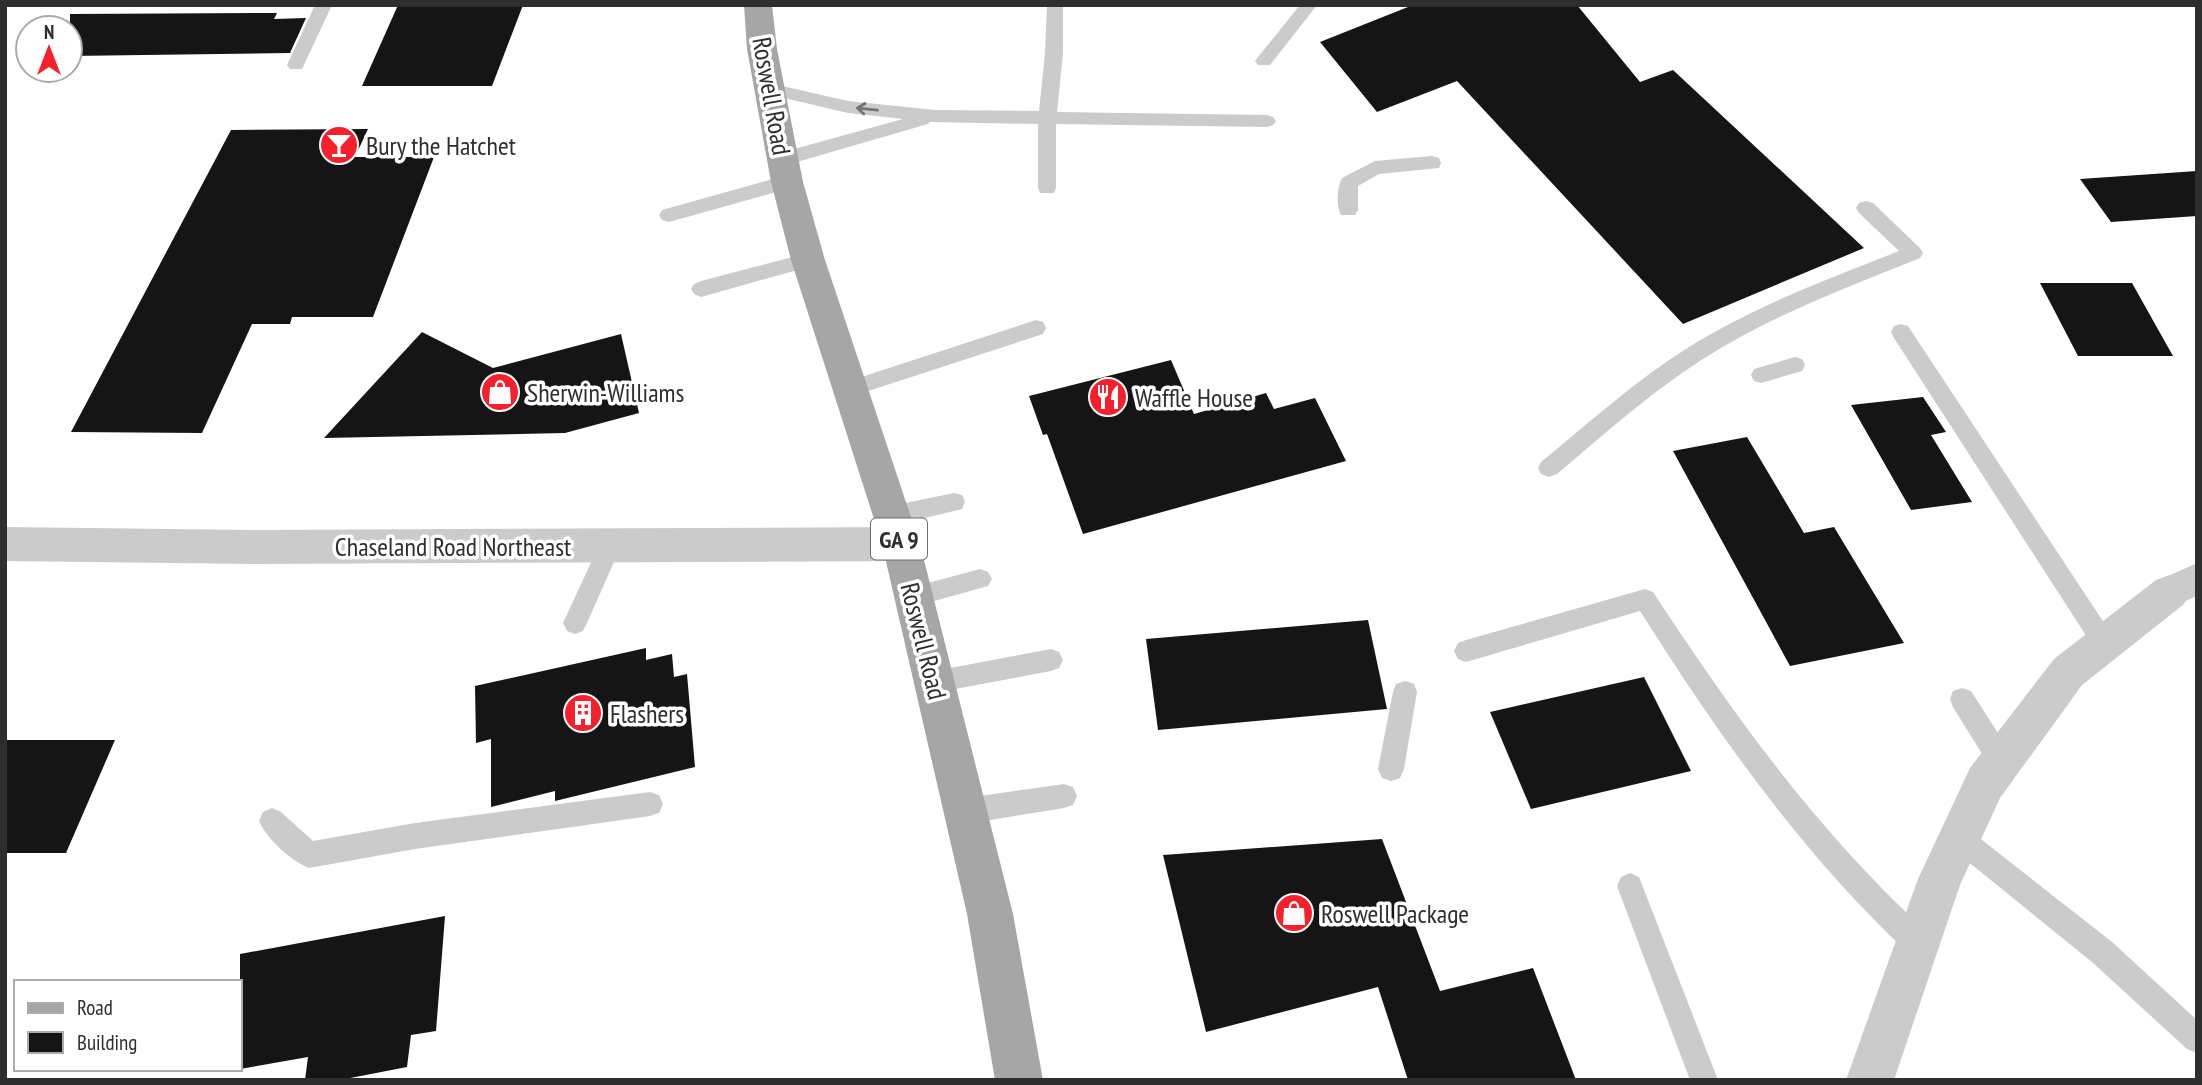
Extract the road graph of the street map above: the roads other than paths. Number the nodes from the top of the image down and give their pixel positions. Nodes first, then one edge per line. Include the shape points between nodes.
1 (324, 5) edge
2 (758, 5) edge
3 (1055, 5) edge
4 (1309, 5) edge
5 (1264, 61) dead end
6 (296, 65) dead end
7 (769, 89) junction
8 (935, 116) junction
9 (1047, 118) junction
10 (1267, 121) dead end
11 (1432, 163) dead end
12 (785, 171) junction
13 (1047, 188) dead end
14 (1867, 208) dead end
15 (1348, 210) dead end
16 (668, 215) dead end
17 (808, 260) junction
18 (701, 289) dead end
19 (1036, 328) dead end
20 (1901, 332) dead end
21 (1795, 365) dead end
22 (1761, 375) dead end
23 (850, 389) junction
24 (1549, 468) dead end
25 (954, 502) dead end
26 (896, 530) junction
27 (5, 544) edge
28 (610, 546) junction
29 (980, 579) dead end
30 (2183, 585) edge
31 (913, 597) junction
32 (575, 623) dead end
33 (2104, 643) junction
34 (1466, 652) dead end
35 (1051, 660) dead end
36 (934, 682) junction
37 (1405, 692) dead end
38 (1962, 699) dead end
39 (2001, 761) junction
40 (1391, 769) dead end
41 (1064, 796) dead end
42 (649, 804) dead end
43 (965, 811) junction
44 (272, 821) dead end
45 (1959, 838) junction
46 (1630, 886) dead end
47 (1918, 943) junction
48 (2197, 1039) edge
49 (1019, 1080) edge
50 (1704, 1080) edge
51 (1870, 1080) edge

1 - 6 lane
2 - 7 main road, Roswell Road / GA 9
3 - 9 lane
4 - 5 lane
8 -> 7 lane via 848,107
7 - 12 main road, Roswell Road / GA 9
8 - 9 lane
8 - 12 lane
9 - 10 lane
9 - 13 lane
11 - 15 lane via 1375,168 1349,183
12 - 16 lane
12 - 17 main road, Roswell Road / GA 9
14 - 24 lane via 1913,253 1763,315 1669,370
17 - 18 lane
17 - 23 main road, Roswell Road / GA 9
19 - 23 lane
20 - 33 lane
21 - 22 lane
23 - 26 main road, Roswell Road / GA 9
25 - 26 lane
26 - 28 street, Chaseland Road Northeast
26 - 31 main road, Roswell Road / GA 9
27 - 28 street, Chaseland Road Northeast
28 - 32 lane
29 - 31 lane
30 - 33 street
31 - 36 main road, Roswell Road / GA 9
33 - 39 street via 2068,672
34 - 47 lane via 1645,599 1702,686 1809,830
35 - 36 lane
36 - 43 main road, Roswell Road / GA 9
37 - 40 lane
38 - 39 lane
39 - 45 street via 1985,783
41 - 43 lane
42 - 44 lane via 309,855
43 - 49 main road, Roswell Road / GA 9 via 990,914
45 - 47 street
45 - 48 lane via 2102,952
46 - 50 lane
47 - 51 street

